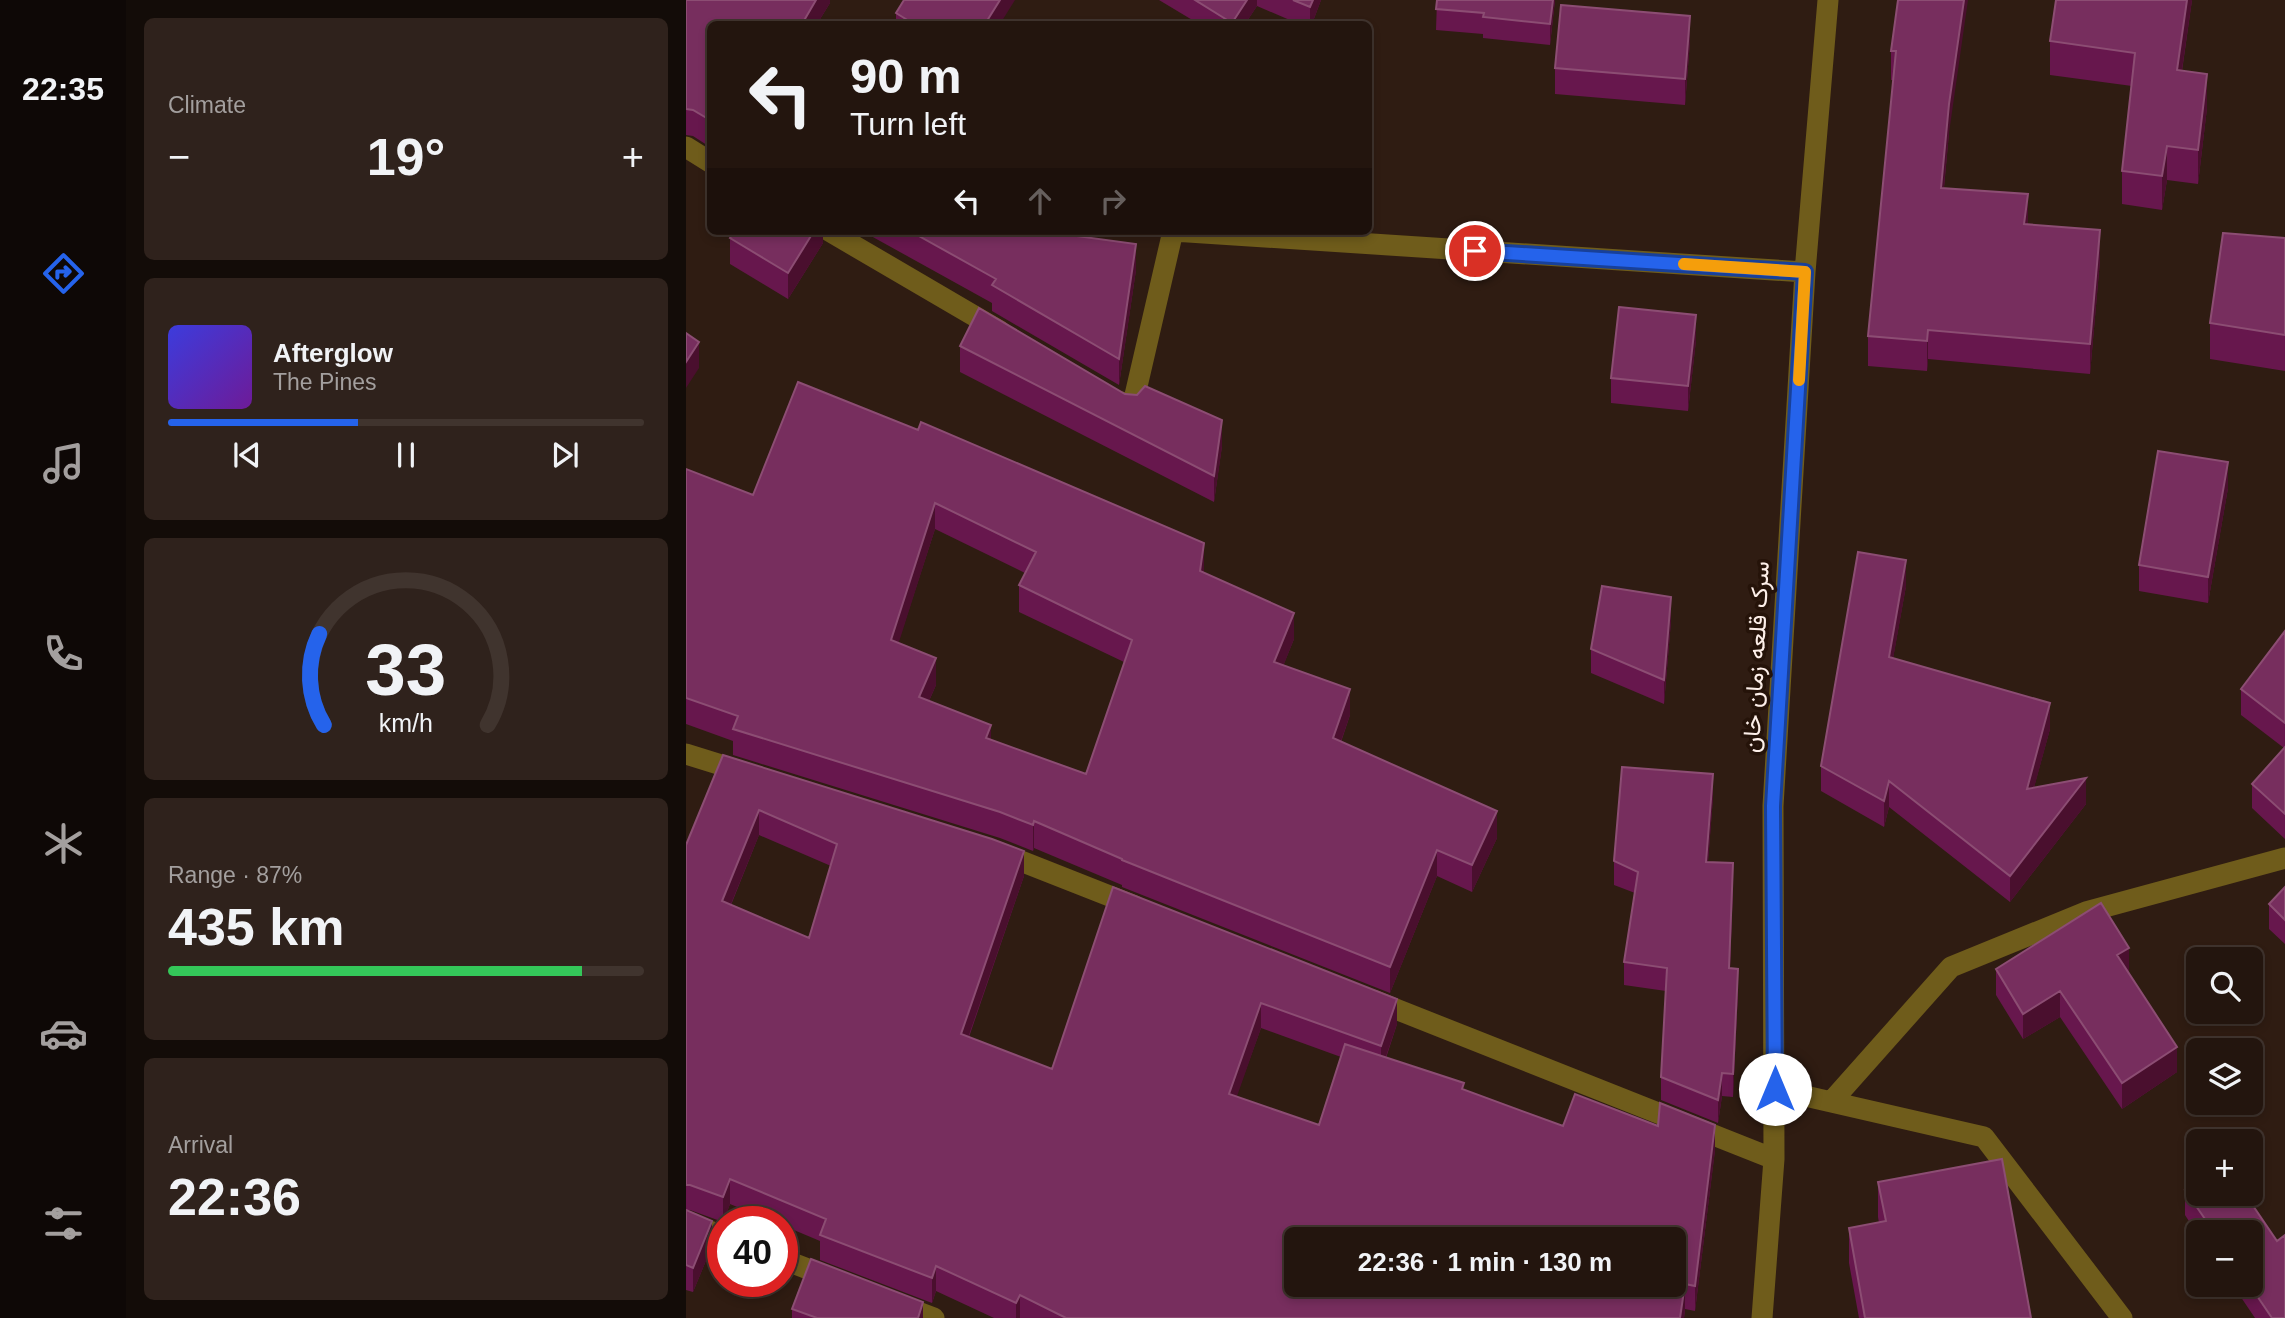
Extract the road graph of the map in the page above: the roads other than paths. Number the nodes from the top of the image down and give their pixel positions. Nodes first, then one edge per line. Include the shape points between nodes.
1 (1828, 0) edge
2 (686, 147) edge
3 (707, 160) edge
4 (836, 235) edge
5 (1172, 235) edge
6 (1235, 235) edge
7 (1805, 272) junction
8 (1015, 340) edge
9 (1108, 394) edge
10 (686, 754) edge
11 (764, 778) edge
12 (983, 847) edge
13 (2285, 858) edge
14 (1152, 913) edge
15 (1359, 995) edge
16 (1775, 1089) junction
17 (1831, 1102) junction
18 (1774, 1158) junction
19 (686, 1222) edge
20 (707, 1230) edge
21 (798, 1265) edge
22 (858, 1289) edge
23 (883, 1298) edge
24 (934, 1318) edge
25 (1762, 1318) edge
26 (2122, 1318) edge

1 - 7 street, سرک قلعه زمان خان
2 - 3 street
4 - 8 street
5 - 9 street via 1132,408
6 - 7 street
7 - 16 street, سرک قلعه زمان خان via 1773,806
10 - 11 street
12 - 14 street
13 - 17 street via 2086,912 1951,967
15 - 18 street
16 - 17 street
16 - 18 street, سرک قلعه زمان خان
17 - 26 street via 1984,1137
18 - 25 street, سرک قلعه زمان خان
19 - 20 street
21 - 22 street
23 - 24 street

